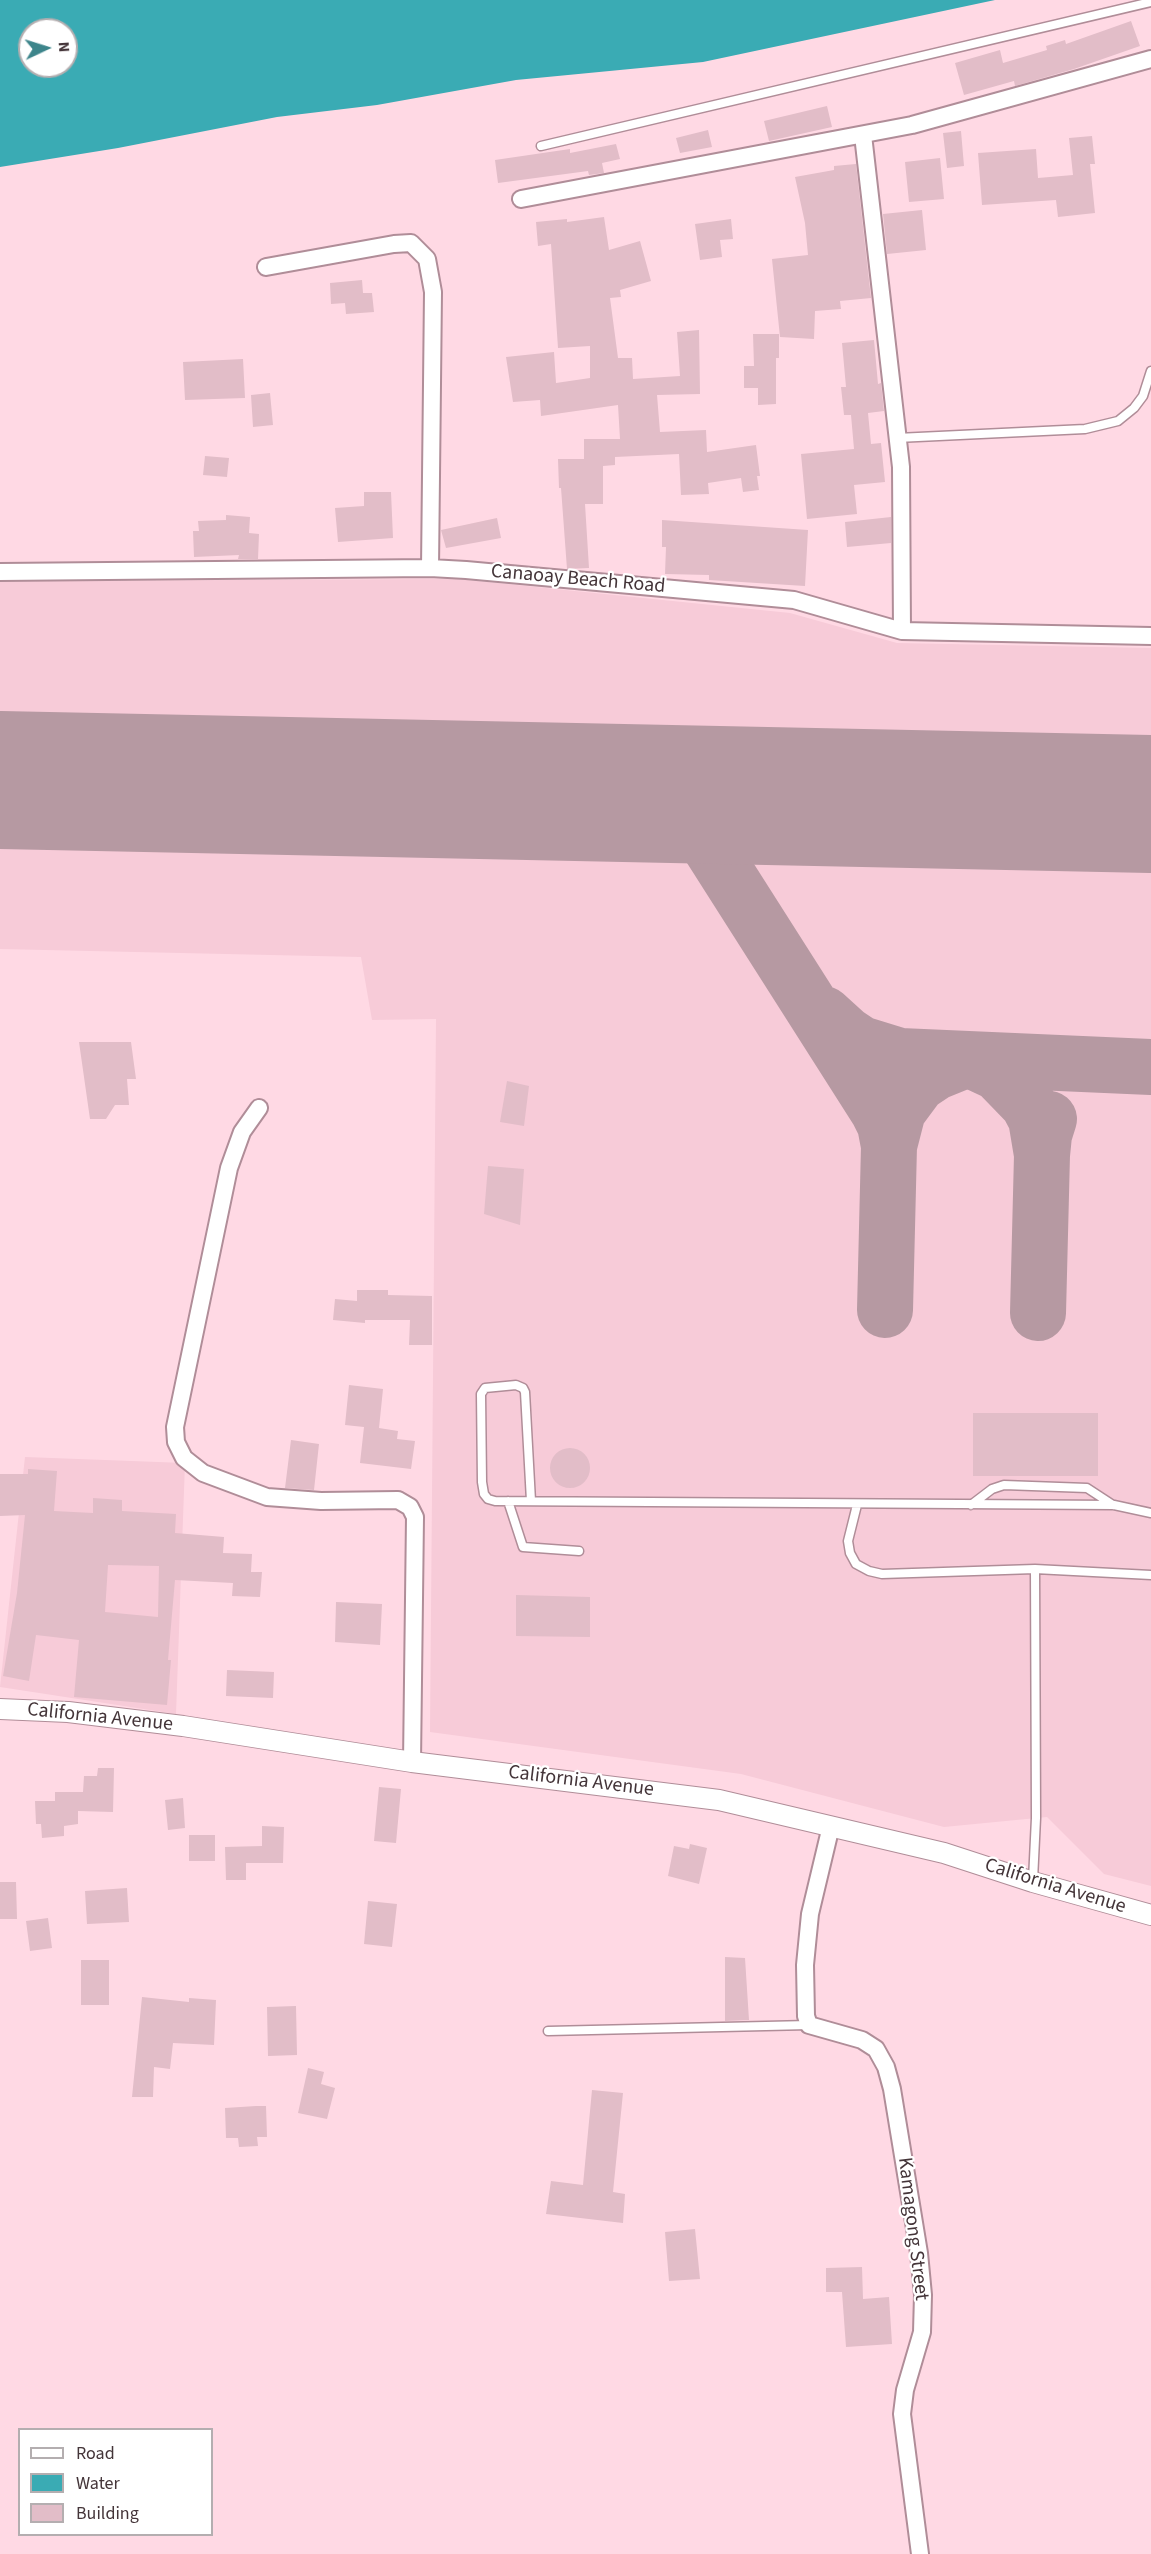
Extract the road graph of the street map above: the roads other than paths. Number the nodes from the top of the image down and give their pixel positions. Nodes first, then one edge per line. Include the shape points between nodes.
1 (1151, 2) edge
2 (1151, 59) edge
3 (863, 135) junction
4 (542, 146) dead end
5 (521, 199) dead end
6 (266, 267) dead end
7 (1151, 371) edge
8 (897, 438) junction
9 (430, 568) junction
10 (0, 572) edge
11 (902, 631) junction
12 (1151, 636) edge
13 (259, 1108) dead end
14 (508, 1501) junction
15 (531, 1501) junction
16 (857, 1505) junction
17 (971, 1505) junction
18 (1114, 1505) junction
19 (1151, 1512) edge
20 (579, 1551) dead end
21 (1035, 1569) junction
22 (1151, 1575) edge
23 (0, 1709) edge
24 (412, 1762) junction
25 (831, 1826) junction
26 (1033, 1881) junction
27 (1151, 1915) edge
28 (809, 2025) junction
29 (548, 2031) dead end
30 (920, 2554) edge

1 - 4 lane
2 - 3 street
3 - 5 street
3 - 8 street
6 - 9 street via 411,243 427,259 433,292
7 - 8 lane via 1143,396 1118,421 1085,429
8 - 11 street via 901,467
9 - 10 street, Canaoay Beach Road
9 - 11 street, Canaoay Beach Road via 794,600
11 - 12 street, Canaoay Beach Road
13 - 24 street via 242,1132 229,1168 175,1427 176,1442 184,1458 203,1473 267,1497 398,1500 410,1507 415,1517
14 - 15 lane
14 - 15 lane via 488,1499 484,1494 481,1394 485,1388 516,1385 525,1392
14 - 20 lane via 523,1547
15 - 16 lane
16 - 17 lane
16 - 21 lane via 848,1541 850,1553 856,1564 869,1572
17 - 18 lane
17 - 18 lane via 1004,1485 1087,1488
18 - 19 lane
21 - 22 lane
21 - 26 lane
23 - 24 street, California Avenue via 68,1712 183,1726
24 - 25 street, California Avenue via 719,1800
25 - 26 street, California Avenue via 944,1853
25 - 28 street via 810,1914 805,1965
26 - 27 street, California Avenue
28 - 29 lane
28 - 30 street, Kamagong Street via 862,2040 876,2049 892,2089 923,2295 922,2332 902,2414

